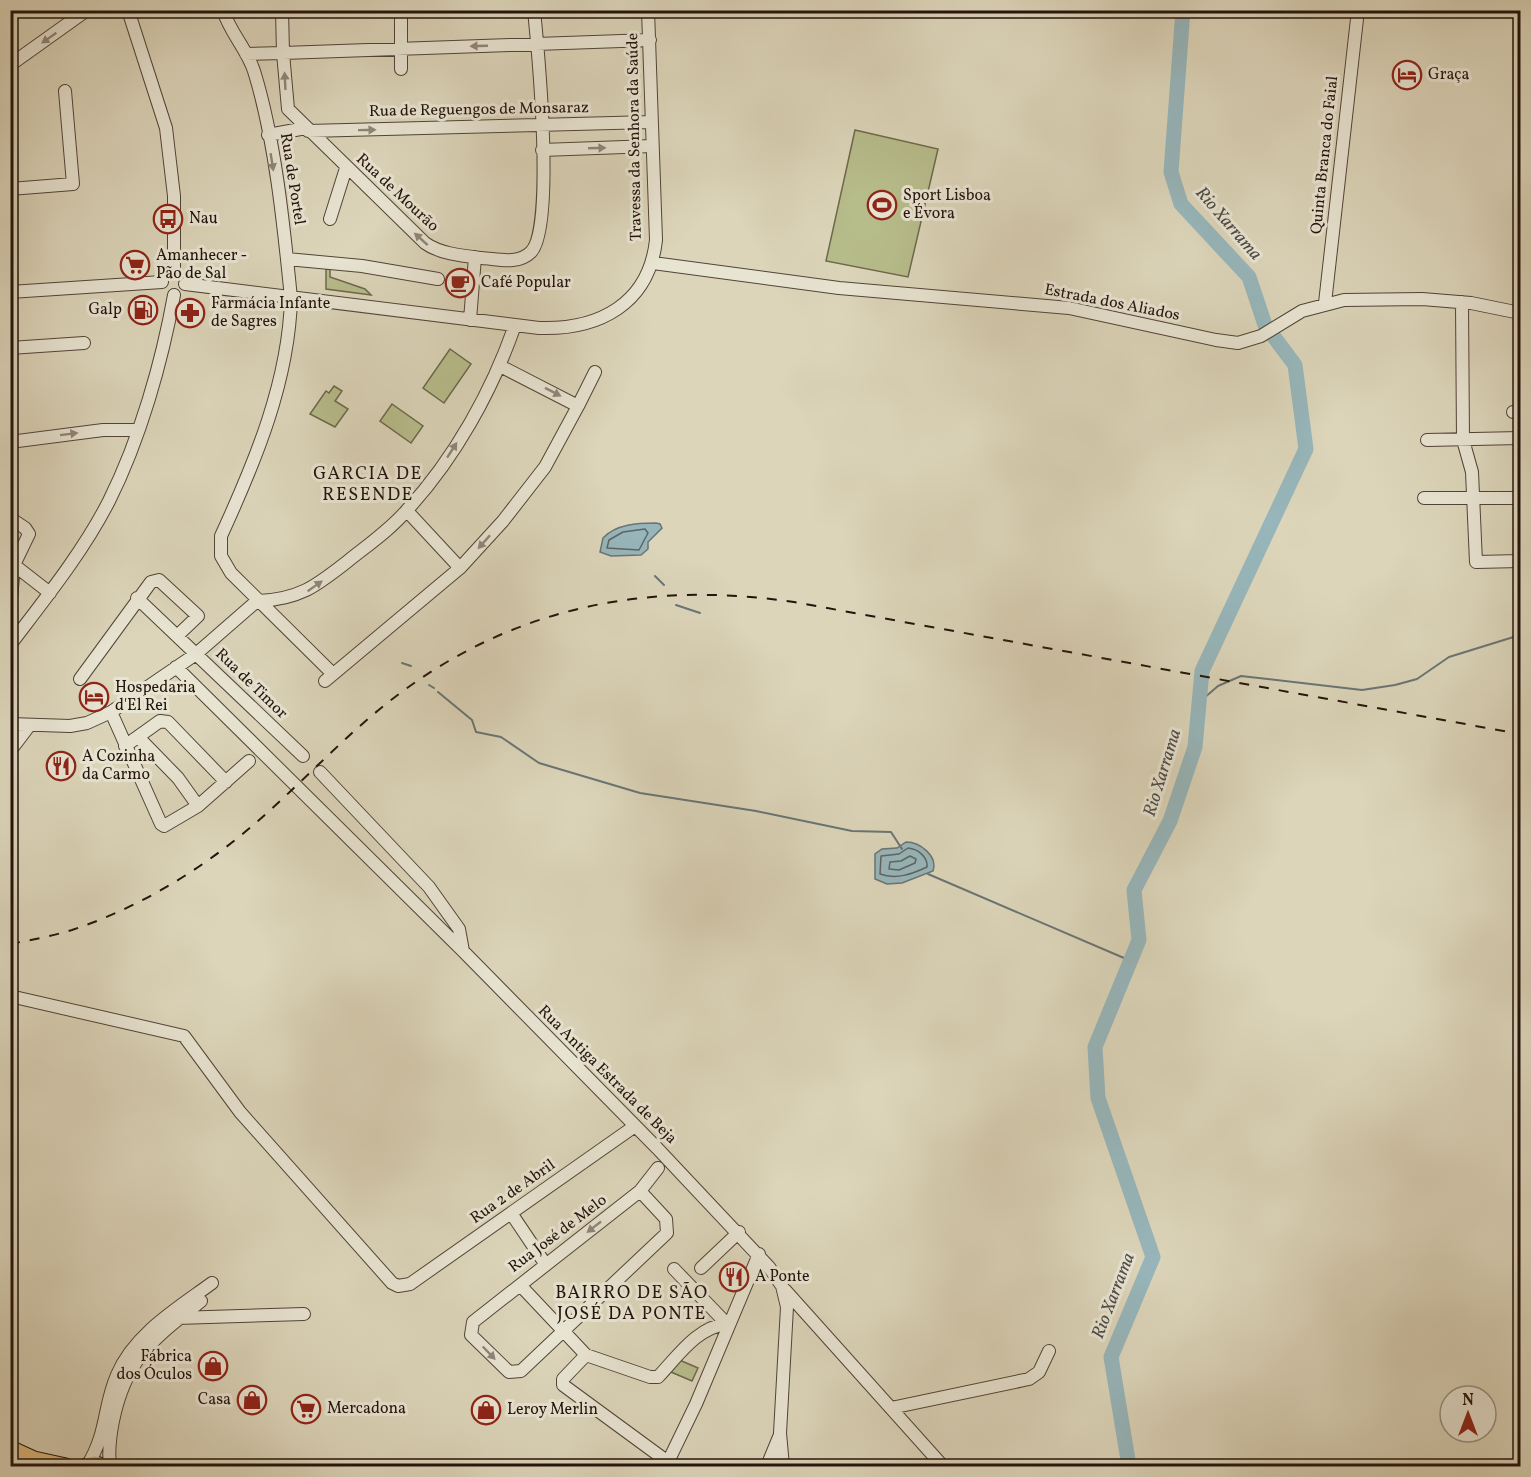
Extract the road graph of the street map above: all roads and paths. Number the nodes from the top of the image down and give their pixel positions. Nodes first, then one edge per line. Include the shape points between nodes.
1 (87, 10) edge
2 (128, 10) edge
3 (223, 10) edge
4 (282, 10) edge
5 (401, 10) edge
6 (534, 10) edge
7 (648, 10) edge
8 (1358, 10) edge
9 (650, 40) junction
10 (537, 44) junction
11 (402, 48) junction
12 (283, 53) junction
13 (246, 54) junction
14 (10, 65) edge
15 (401, 69) dead end
16 (65, 91) dead end
17 (651, 122) junction
18 (541, 126) junction
19 (307, 130) junction
20 (268, 135) junction
21 (652, 146) junction
22 (542, 150) junction
23 (346, 168) junction
24 (10, 189) edge
25 (330, 219) dead end
26 (476, 257) junction
27 (287, 259) junction
28 (653, 262) junction
29 (174, 271) junction
30 (438, 279) dead end
31 (162, 282) junction
32 (185, 284) junction
33 (10, 292) edge
34 (174, 295) junction
35 (291, 298) junction
36 (1462, 302) junction
37 (1325, 303) junction
38 (1521, 313) edge
39 (470, 320) junction
40 (514, 325) junction
41 (84, 343) dead end
42 (10, 348) edge
43 (500, 366) junction
44 (595, 372) dead end
45 (578, 405) junction
46 (136, 430) junction
47 (1521, 438) edge
48 (1426, 440) dead end
49 (1463, 440) junction
50 (10, 442) edge
51 (1424, 498) dead end
52 (1474, 498) junction
53 (1521, 498) edge
54 (407, 511) junction
55 (10, 518) edge
56 (1521, 561) edge
57 (14, 565) junction
58 (460, 568) junction
59 (12, 587) edge
60 (50, 592) junction
61 (137, 598) junction
62 (259, 600) junction
63 (10, 610) edge
64 (177, 636) junction
65 (10, 645) edge
66 (196, 654) junction
67 (176, 667) junction
68 (80, 679) dead end
69 (111, 712) junction
70 (10, 724) edge
71 (29, 726) junction
72 (138, 737) junction
73 (125, 746) junction
74 (10, 751) edge
75 (303, 756) dead end
76 (249, 761) dead end
77 (320, 772) dead end
78 (226, 782) junction
79 (198, 806) junction
80 (463, 951) junction
81 (10, 996) edge
82 (634, 1126) junction
83 (657, 1148) junction
84 (658, 1168) junction
85 (678, 1170) junction
86 (640, 1191) junction
87 (511, 1213) junction
88 (739, 1232) junction
89 (759, 1254) junction
90 (546, 1265) junction
91 (701, 1268) dead end
92 (674, 1269) dead end
93 (520, 1285) junction
94 (782, 1286) junction
95 (304, 1314) dead end
96 (166, 1318) junction
97 (180, 1318) junction
98 (727, 1324) junction
99 (562, 1331) junction
100 (1049, 1351) dead end
101 (586, 1355) junction
102 (891, 1408) junction
103 (780, 1433) junction
104 (10, 1448) edge
105 (10, 1460) edge
106 (940, 1463) dead end
107 (667, 1464) edge
108 (86, 1466) edge
109 (22, 1467) edge
110 (66, 1467) edge
111 (105, 1467) edge
112 (110, 1467) edge
113 (767, 1467) edge
114 (783, 1467) edge

1 -> 14 street
2 - 29 street via 166,128 174,196
3 - 13 street, Rua de Portel via 231,32
4 - 12 street, Rua de Mourão
5 - 11 street
6 - 10 street, Rua de Mourão
7 - 9 street, Travessa da Senhora da Saúde
8 - 37 street, Quinta Branca do Faial
9 - 10 street
9 - 17 street, Travessa da Senhora da Saúde
10 -> 11 street
10 - 18 street, Rua de Mourão
11 - 12 street
11 - 15 street
12 - 13 street
19 -> 12 street, Rua de Mourão via 286,104
13 - 20 street, Rua de Portel via 254,70
16 - 24 street via 73,184
17 - 18 street, Rua de Reguengos de Monsaraz
17 - 21 street, Travessa da Senhora da Saúde
19 -> 18 street, Rua de Reguengos de Monsaraz
18 - 22 street, Rua de Mourão
19 - 20 street, Rua de Reguengos de Monsaraz
19 - 23 street, Rua de Mourão
20 -> 27 street, Rua de Portel
22 -> 21 street
21 - 28 street, Travessa da Senhora da Saúde via 656,240
22 - 26 street, Rua de Mourão via 542,219 534,248 514,260
23 - 25 street
26 -> 23 street, Rua de Mourão via 432,248
26 - 39 street
27 - 30 street
27 - 35 street, Rua de Portel
28 - 37 street, Estrada dos Aliados via 839,288 1068,308 1238,343 1262,336 1302,311
28 - 40 street via 642,285 608,316 562,329
29 - 31 street via 167,273
29 - 32 street via 182,275
31 - 33 street
31 - 34 street via 164,290
32 - 34 street via 182,292
32 - 35 street
34 - 46 street via 166,337
35 - 39 street
35 - 62 street, Rua de Portel via 280,375 267,422 220,545 224,564
36 - 37 street, Estrada dos Aliados via 1422,299
36 - 38 street, Estrada dos Aliados
36 - 49 street
39 - 40 street
40 - 43 street
41 - 42 street
43 -> 45 street
54 -> 43 street via 464,432
44 - 45 street
45 -> 58 street via 545,467
50 -> 46 street via 103,430
46 - 60 street via 109,500
47 - 49 street
48 - 49 street
49 - 52 street
51 - 52 street
52 - 53 street
52 - 56 street via 1476,562
54 - 58 street
62 -> 54 street via 280,600 306,592
55 - 57 street via 29,534
57 - 59 street
57 - 60 street
58 - 62 street, Rua de Portel via 329,678
59 - 63 street
60 - 65 street
61 - 64 street
61 - 64 street via 151,582 159,580 198,616
61 - 68 street
62 - 66 street
64 - 66 street
66 - 67 street, Rua de Timor
66 - 75 street, Rua de Timor
67 - 69 street, Rua de Timor
67 - 80 street
69 - 71 street, Rua de Timor via 70,726
69 - 73 street
70 - 71 street, Rua de Timor
71 - 74 street
72 - 73 street
72 - 78 street via 160,722 168,722
72 - 79 street via 178,778
73 - 79 street via 161,824 168,825
76 - 78 street
77 - 80 street, Rua Antiga Estrada de Beja via 425,882 459,929
78 - 79 street
80 - 82 street, Rua Antiga Estrada de Beja
81 - 87 street, Rua 2 de Abril via 184,1036 240,1112 398,1286 410,1284
82 - 83 street, Rua Antiga Estrada de Beja
82 - 87 street, Rua 2 de Abril
83 - 84 street
83 - 85 street, Rua Antiga Estrada de Beja
84 - 85 street
84 - 86 street, Rua José de Melo
85 - 88 street, Rua Antiga Estrada de Beja
86 -> 90 street, Rua José de Melo
86 - 99 street via 666,1219 667,1233
87 - 90 street
88 - 89 street, Rua Antiga Estrada de Beja
88 - 91 street
89 - 94 street, Rua Antiga Estrada de Beja
89 - 98 street
90 - 93 street, Rua José de Melo
92 - 98 street
93 - 99 street
93 -> 99 street, Rua José de Melo via 473,1322 471,1335 508,1372 520,1371
94 - 102 street
94 - 103 street, Rua Antiga Estrada de Beja via 787,1319
95 - 97 street
96 - 97 street
96 - 97 street via 214,1286
96 - 108 street via 130,1352 117,1374 100,1442
97 - 112 street via 137,1358 128,1373 109,1444
98 - 101 street via 696,1337 654,1378
98 - 107 street via 696,1404
99 - 101 street
100 - 102 street via 1039,1372 1029,1379
101 - 107 street via 563,1378 563,1385
102 - 106 street
103 - 113 street
103 - 114 street
104 - 110 main road
105 - 109 main road
108 - 111 main road

